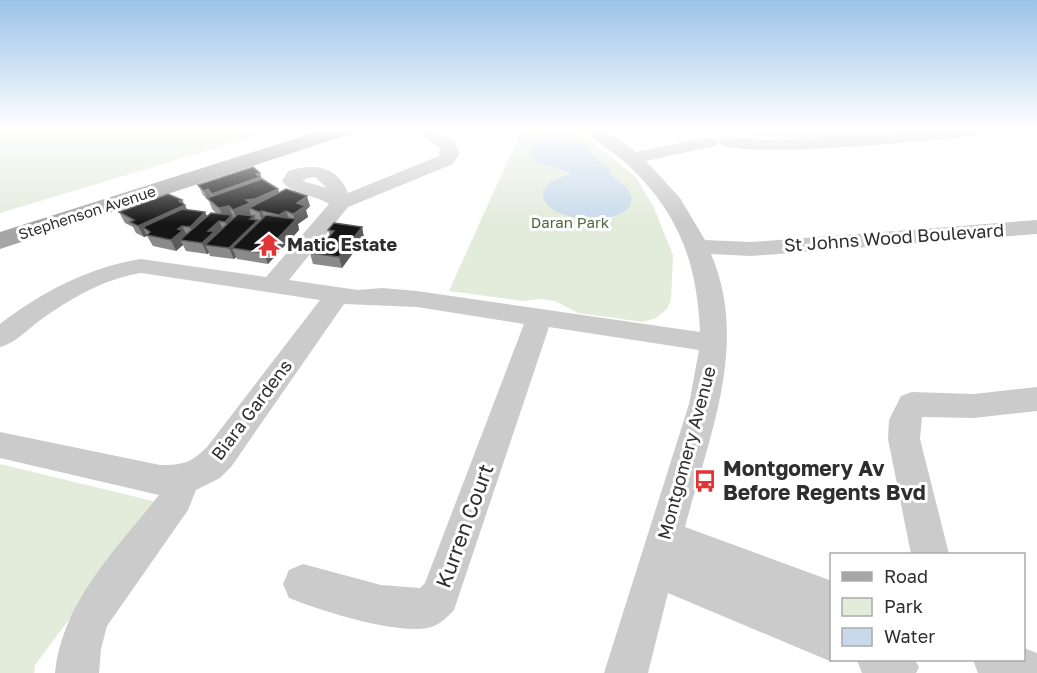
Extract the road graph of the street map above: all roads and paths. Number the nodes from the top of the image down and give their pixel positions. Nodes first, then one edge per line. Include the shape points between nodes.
1 (234, 160) edge
2 (249, 160) edge
3 (445, 160) edge
4 (637, 160) edge
5 (1037, 227) edge
6 (0, 232) edge
7 (0, 241) edge
8 (700, 253) junction
9 (272, 285) junction
10 (347, 296) junction
11 (538, 324) junction
12 (0, 338) edge
13 (712, 350) junction
14 (1037, 399) edge
15 (0, 445) edge
16 (182, 480) junction
17 (660, 553) junction
18 (930, 553) edge
19 (303, 584) dead end
20 (830, 602) edge
21 (830, 639) edge
22 (997, 661) edge
23 (77, 673) edge
24 (626, 673) edge
25 (1033, 673) edge

1 - 6 main road, Stephenson Avenue
2 - 7 main road, Stephenson Avenue
3 - 9 street via 341,203
4 - 8 street, Montgomery Avenue via 674,201
5 - 8 street, St Johns Wood Boulevard via 751,249 729,258
8 - 13 street, Montgomery Avenue via 713,312
9 - 10 street
9 - 12 street via 129,267 34,311
10 - 11 street via 377,305
10 - 16 street, Biara Gardens via 225,451 207,468
11 - 13 street
11 - 19 street, Kurren Court via 440,596 428,608 410,609
13 - 17 street, Montgomery Avenue via 695,434
14 - 18 street via 945,408 912,404 905,420 904,439
15 - 16 street via 160,480
16 - 23 street via 176,499 83,630
17 - 20 street
17 - 21 street
17 - 24 street, Montgomery Avenue
22 - 25 street

